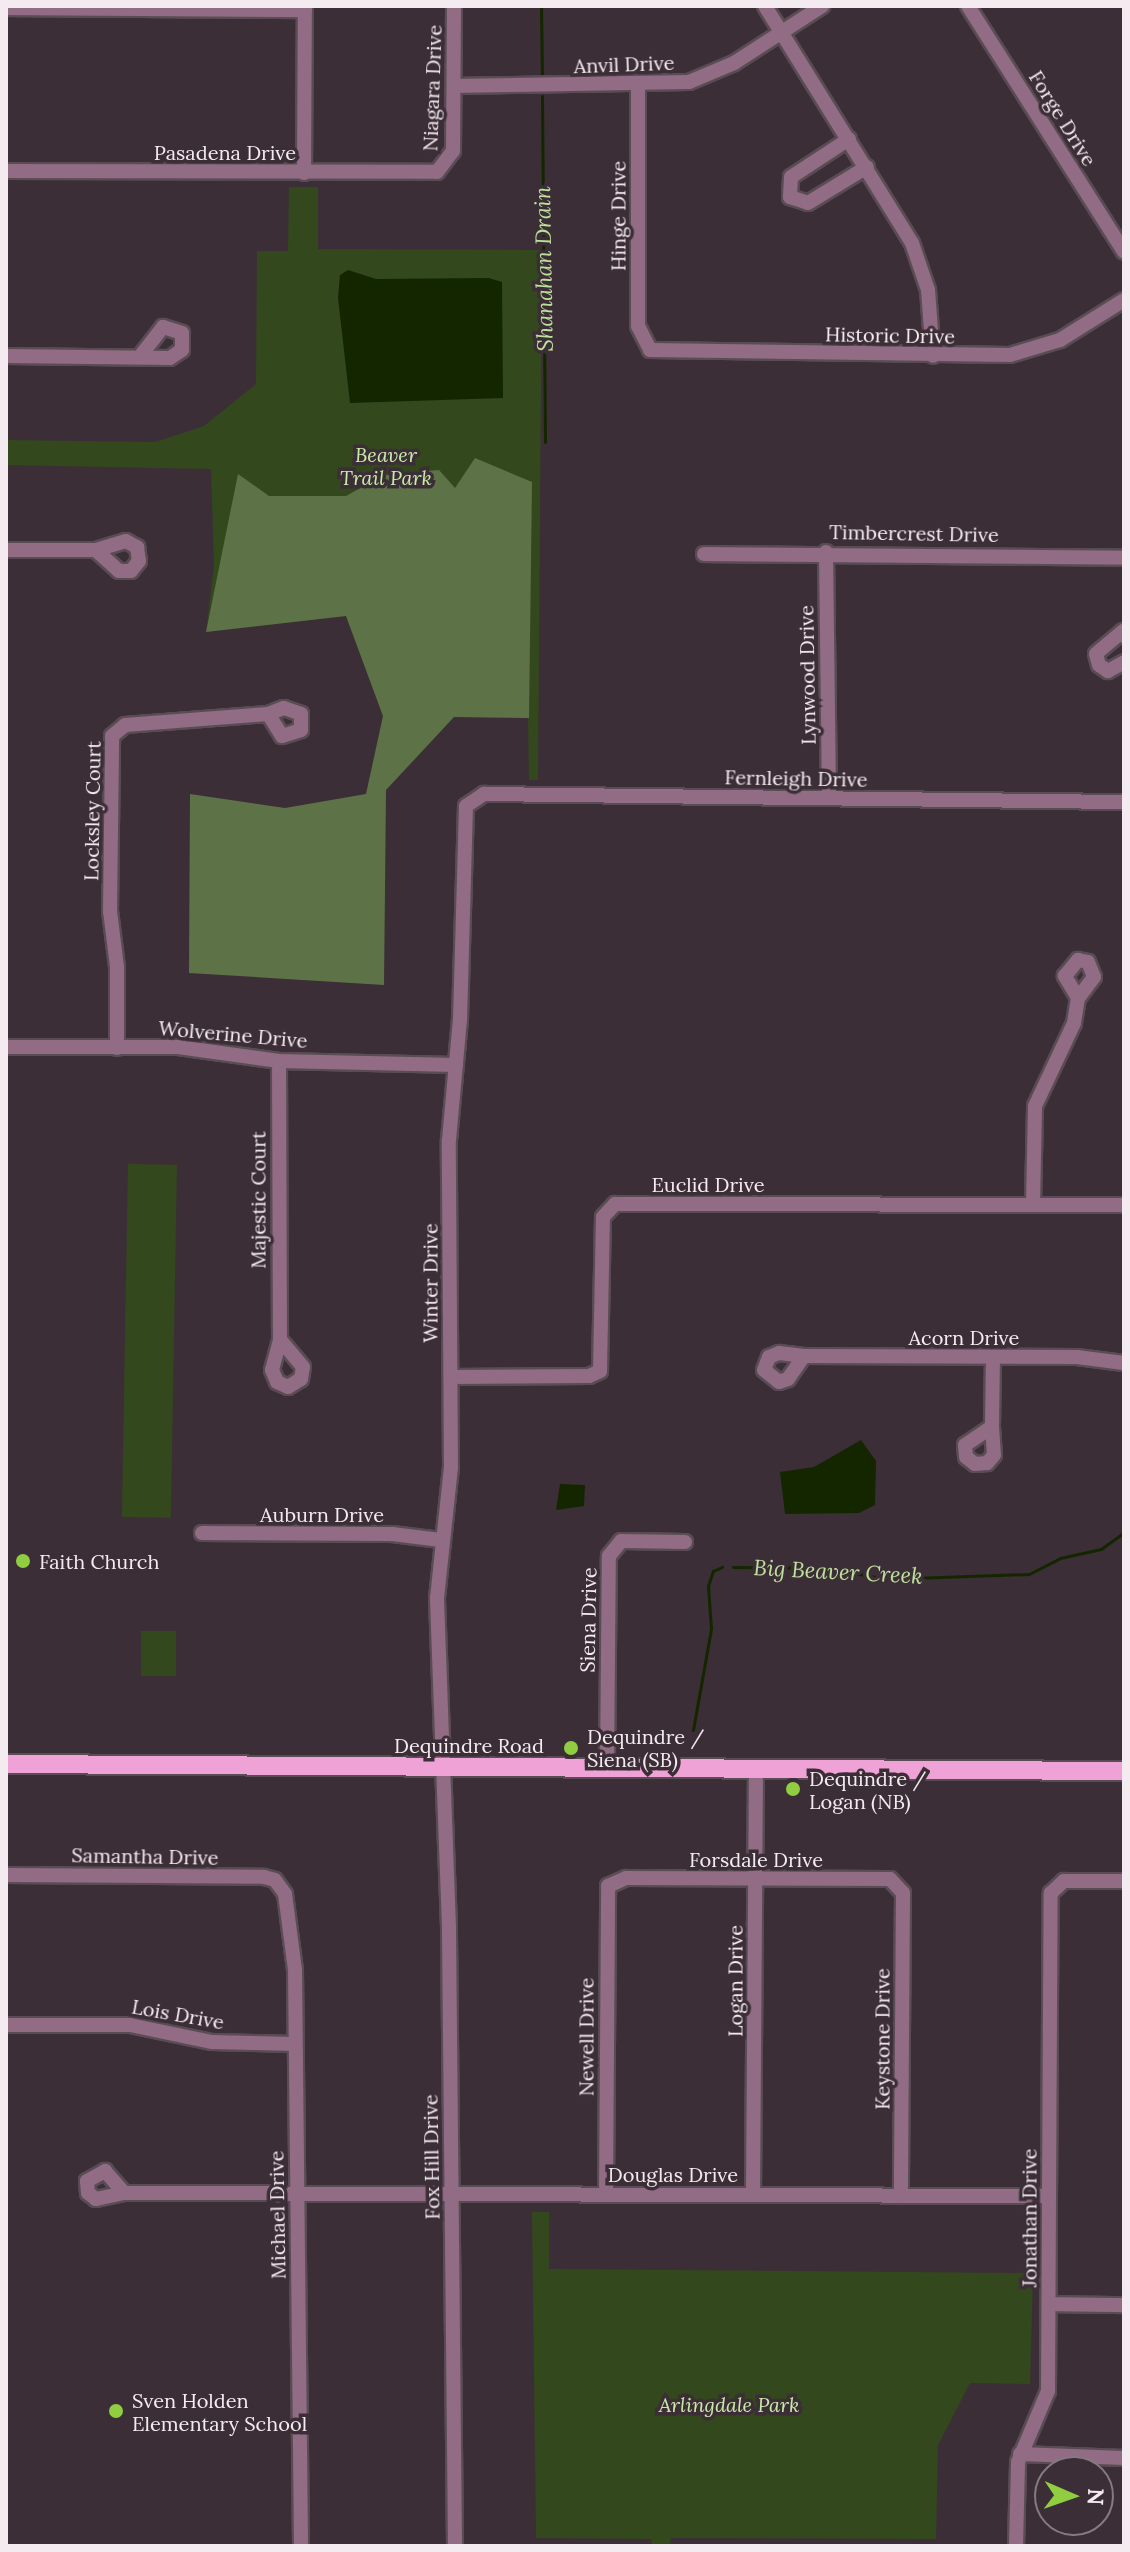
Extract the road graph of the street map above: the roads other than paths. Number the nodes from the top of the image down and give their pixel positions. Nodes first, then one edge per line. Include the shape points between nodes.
1 (454, 6) edge
2 (765, 6) edge
3 (822, 6) edge
4 (968, 6) edge
5 (6, 8) edge
6 (137, 8) edge
7 (305, 8) edge
8 (781, 32) junction
9 (454, 86) junction
10 (638, 86) junction
11 (849, 139) junction
12 (867, 167) junction
13 (443, 168) joint
14 (6, 171) edge
15 (304, 173) junction
16 (1124, 252) edge
17 (1124, 300) edge
18 (644, 345) joint
19 (142, 354) dead end
20 (6, 356) edge
21 (933, 356) junction
22 (6, 550) edge
23 (96, 550) dead end
24 (826, 552) junction
25 (704, 554) dead end
26 (1124, 558) edge
27 (1124, 631) edge
28 (1124, 662) edge
29 (268, 714) dead end
30 (829, 798) junction
31 (470, 801) joint
32 (1124, 802) edge
33 (1078, 998) dead end
34 (6, 1047) edge
35 (117, 1048) junction
36 (279, 1061) junction
37 (456, 1065) junction
38 (1033, 1204) junction
39 (1124, 1205) edge
40 (280, 1340) dead end
41 (804, 1356) dead end
42 (993, 1357) junction
43 (1124, 1363) edge
44 (451, 1377) junction
45 (992, 1427) dead end
46 (202, 1533) dead end
47 (441, 1540) junction
48 (685, 1542) dead end
49 (6, 1764) edge
50 (442, 1767) junction
51 (607, 1768) junction
52 (756, 1768) junction
53 (1124, 1771) edge
54 (6, 1875) edge
55 (755, 1879) junction
56 (1124, 1881) edge
57 (612, 1882) joint
58 (899, 1884) joint
59 (281, 1886) joint
60 (6, 2025) edge
61 (295, 2044) junction
62 (451, 2190) junction
63 (297, 2192) junction
64 (124, 2193) dead end
65 (606, 2193) junction
66 (753, 2194) junction
67 (901, 2195) junction
68 (1049, 2196) junction
69 (1049, 2304) junction
70 (1124, 2305) edge
71 (1020, 2454) junction
72 (1124, 2458) edge
73 (301, 2546) edge
74 (455, 2546) edge
75 (1016, 2546) edge

1 - 9 street, Niagara Drive
2 - 8 street
3 - 8 street, Anvil Drive
4 - 16 street, Forge Drive
5 - 6 street
6 - 7 street
7 - 15 street
8 - 10 street, Anvil Drive via 706,77
8 - 11 street
9 - 10 street, Anvil Drive
9 - 13 street, Niagara Drive via 453,151
10 - 18 street, Hinge Drive via 638,326
11 - 12 street
11 - 12 street via 791,177 790,197 800,204 813,202
12 - 21 street via 918,256 931,308
13 - 15 street, Pasadena Drive via 418,174
14 - 15 street, Pasadena Drive
17 - 21 street, Historic Drive via 1033,351
18 - 21 street, Historic Drive via 666,353
19 - 20 street
22 - 23 street
24 - 25 street, Timbercrest Drive
24 - 26 street, Timbercrest Drive
24 - 30 street, Lynwood Drive
27 - 28 street via 1096,654 1108,671
29 - 35 street, Locksley Court via 125,725 112,736 110,911 117,967
30 - 31 street, Fernleigh Drive via 484,794
30 - 32 street, Fernleigh Drive
31 - 37 street, Winter Drive via 463,820
33 - 38 street via 1074,1023 1035,1106
34 - 35 street, Wolverine Drive
35 - 36 street, Wolverine Drive via 200,1049
36 - 37 street, Wolverine Drive
36 - 40 street, Majestic Court
37 - 44 street, Winter Drive via 449,1140
38 - 39 street, Euclid Drive
38 - 44 street, Euclid Drive via 615,1204 603,1217 600,1371 589,1376
41 - 42 street, Acorn Drive
42 - 43 street, Acorn Drive
42 - 45 street
44 - 47 street, Winter Drive via 450,1480
46 - 47 street, Auburn Drive via 392,1534
47 - 50 street, Winter Drive via 437,1598
48 - 51 street, Siena Drive via 621,1541 609,1556
49 - 50 main road, Dequindre Road
50 - 51 main road, Dequindre Road
50 - 62 street, Fox Hill Drive
51 - 52 main road, Dequindre Road
52 - 53 main road, Dequindre Road
52 - 55 street, Logan Drive
54 - 59 street, Samantha Drive via 264,1877
55 - 57 street, Forsdale Drive
55 - 58 street, Forsdale Drive via 890,1879
55 - 66 street, Logan Drive
56 - 68 street, Jonathan Drive via 1056,1885 1051,1893
57 - 65 street, Newell Drive via 607,1898
58 - 67 street, Keystone Drive
59 - 61 street, Michael Drive via 293,1941
60 - 61 street, Lois Drive via 130,2025 220,2043
61 - 63 street, Michael Drive
62 - 63 street, Douglas Drive
62 - 65 street, Douglas Drive
62 - 74 street, Fox Hill Drive
63 - 64 street, Douglas Drive
63 - 73 street, Michael Drive
65 - 66 street, Douglas Drive
66 - 67 street, Douglas Drive
67 - 68 street, Douglas Drive
68 - 69 street, Jonathan Drive
69 - 70 street
69 - 71 street, Jonathan Drive via 1046,2401
71 - 72 street
71 - 75 street, Jonathan Drive

